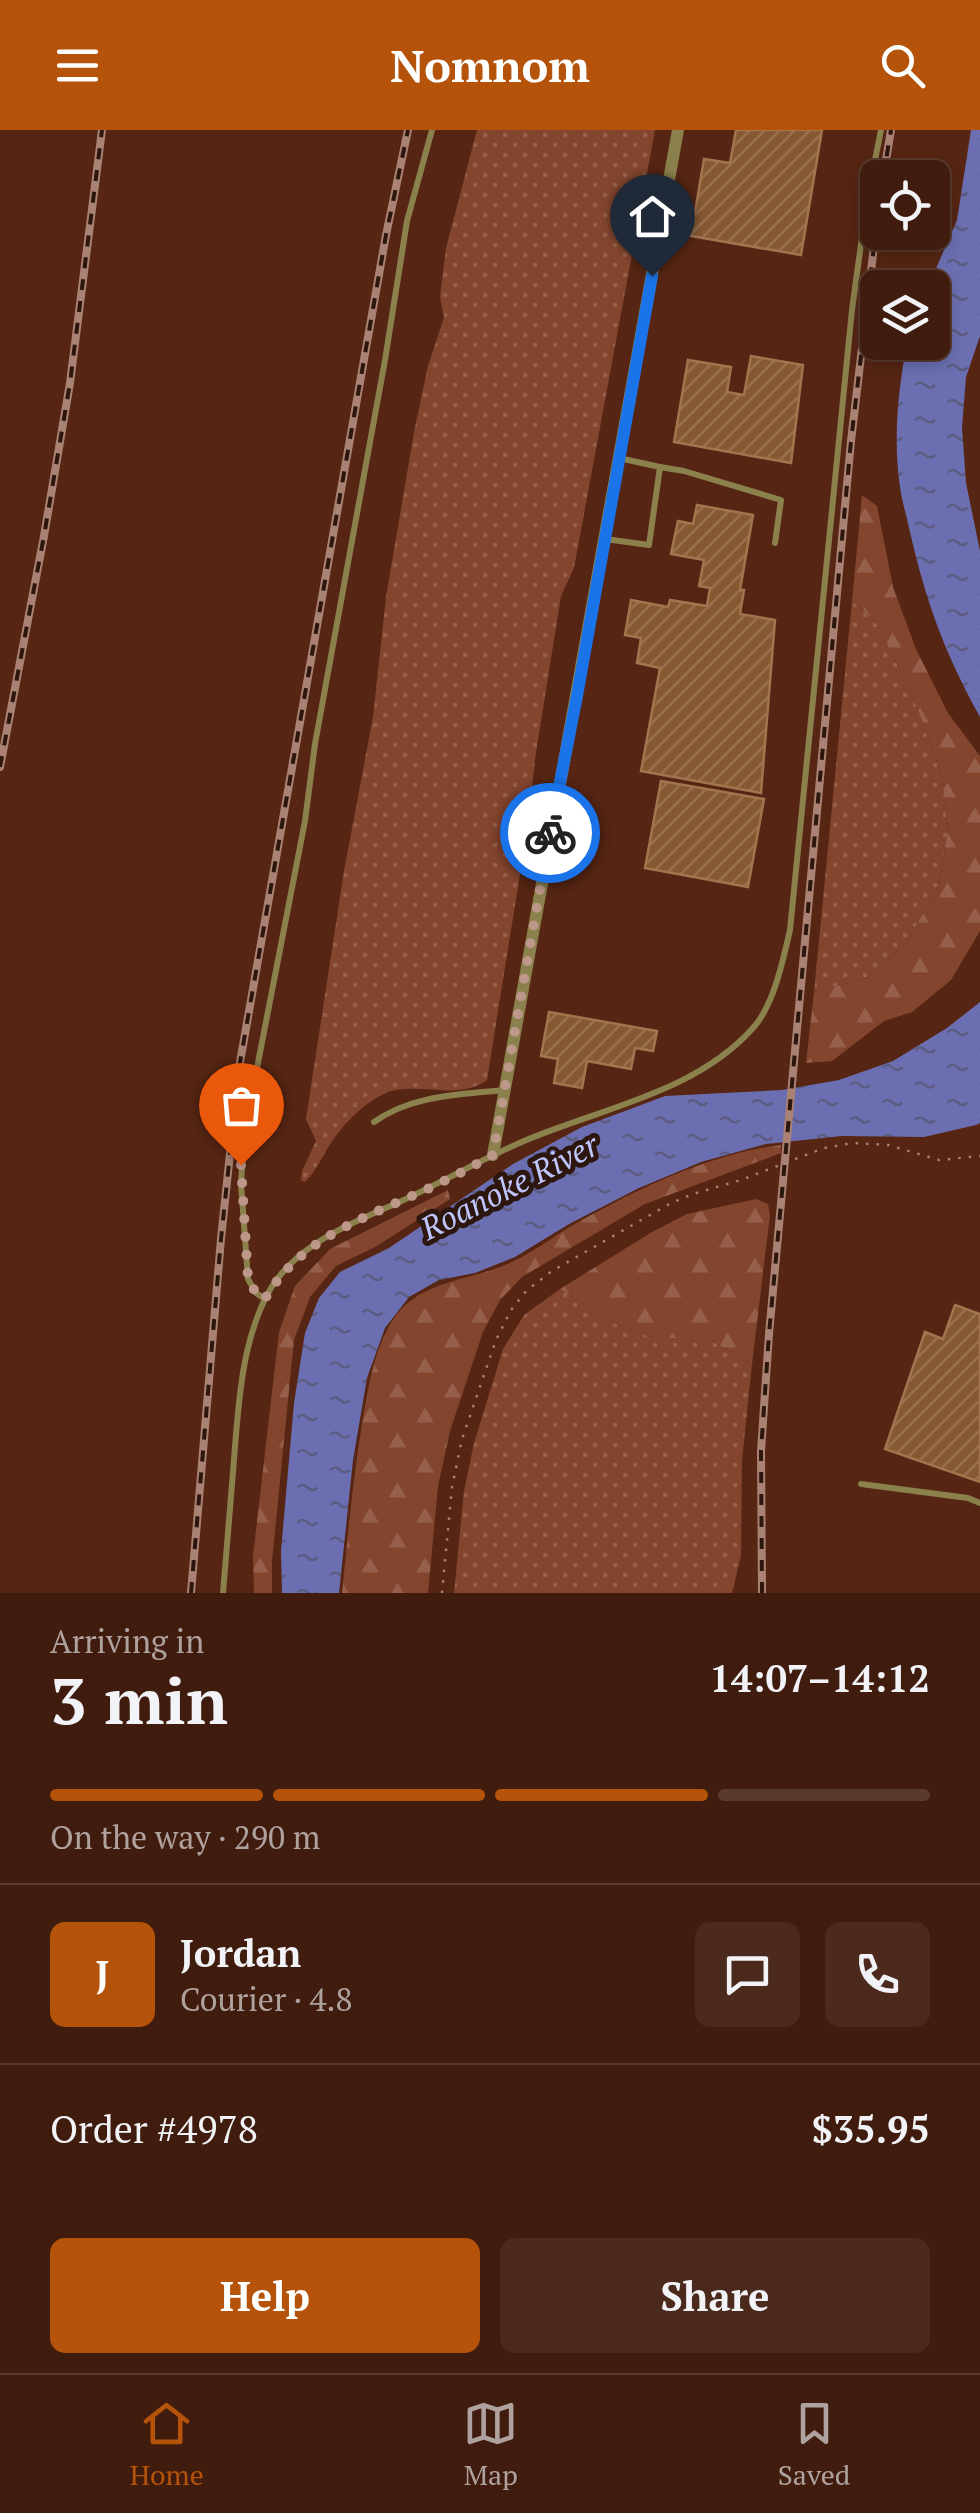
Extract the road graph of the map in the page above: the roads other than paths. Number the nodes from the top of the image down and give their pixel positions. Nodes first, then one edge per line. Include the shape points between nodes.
1 (432, 130) edge
2 (678, 130) edge
3 (881, 130) edge
4 (619, 458) junction
5 (660, 468) junction
6 (604, 539) junction
7 (776, 544) dead end
8 (504, 1090) junction
9 (374, 1122) dead end
10 (493, 1155) junction
11 (265, 1299) junction
12 (862, 1484) dead end
13 (980, 1502) edge
14 (222, 1593) edge

1 - 11 lane via 407,220 305,821 244,1134 248,1279
2 - 4 street
3 - 10 lane via 852,310 790,930 779,976 756,1025 723,1058 682,1081
4 - 5 lane
4 - 6 street
5 - 6 lane via 649,545
5 - 7 lane via 780,500
6 - 8 street
8 - 9 lane via 416,1100
8 - 10 street
10 - 11 lane via 330,1235 285,1269
11 - 14 lane via 238,1401
12 - 13 lane

